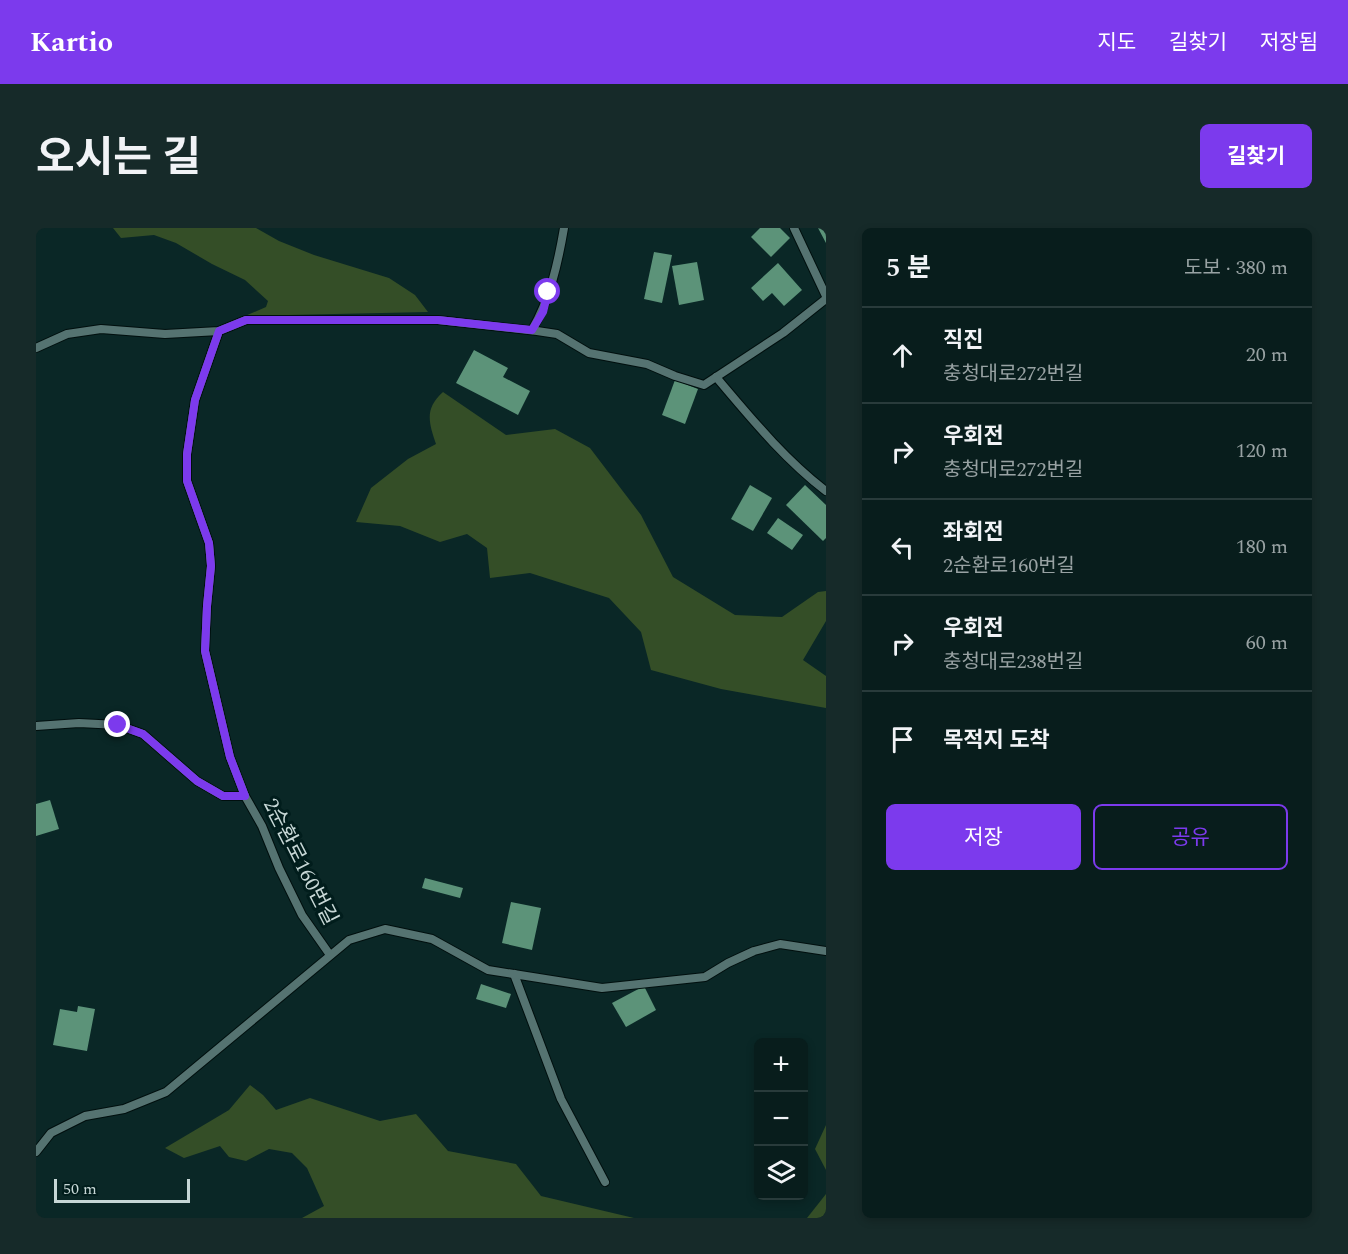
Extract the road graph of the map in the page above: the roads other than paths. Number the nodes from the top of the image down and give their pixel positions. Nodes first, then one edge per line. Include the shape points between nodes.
1 (564, 228) edge
2 (794, 228) edge
3 (826, 298) edge
4 (532, 330) junction
5 (219, 331) junction
6 (36, 348) edge
7 (716, 377) junction
8 (826, 491) edge
9 (36, 726) edge
10 (245, 796) junction
11 (826, 951) edge
12 (330, 955) junction
13 (514, 974) junction
14 (36, 1152) edge
15 (605, 1182) dead end

1 - 4 lane via 543,312
2 - 3 lane
3 - 7 lane via 783,333
4 - 5 lane via 438,320 246,320
4 - 7 lane via 557,334 590,353 647,364 704,385
5 - 6 lane via 165,334 100,329 67,334
5 - 10 lane, 2순환로160번길 via 195,400 187,481 209,543 205,651 230,757
7 - 8 lane via 760,429
9 - 10 lane via 118,725 143,734 213,791 223,796
10 - 12 lane, 2순환로160번길 via 302,915
11 - 13 lane, 2순환로160번길 via 780,944 754,951 705,977 602,988
12 - 13 lane, 2순환로160번길 via 349,940 385,929 432,939 488,970
12 - 14 lane, 2순환로160번길 via 166,1092 124,1109 85,1116 51,1132
13 - 15 lane via 561,1099

